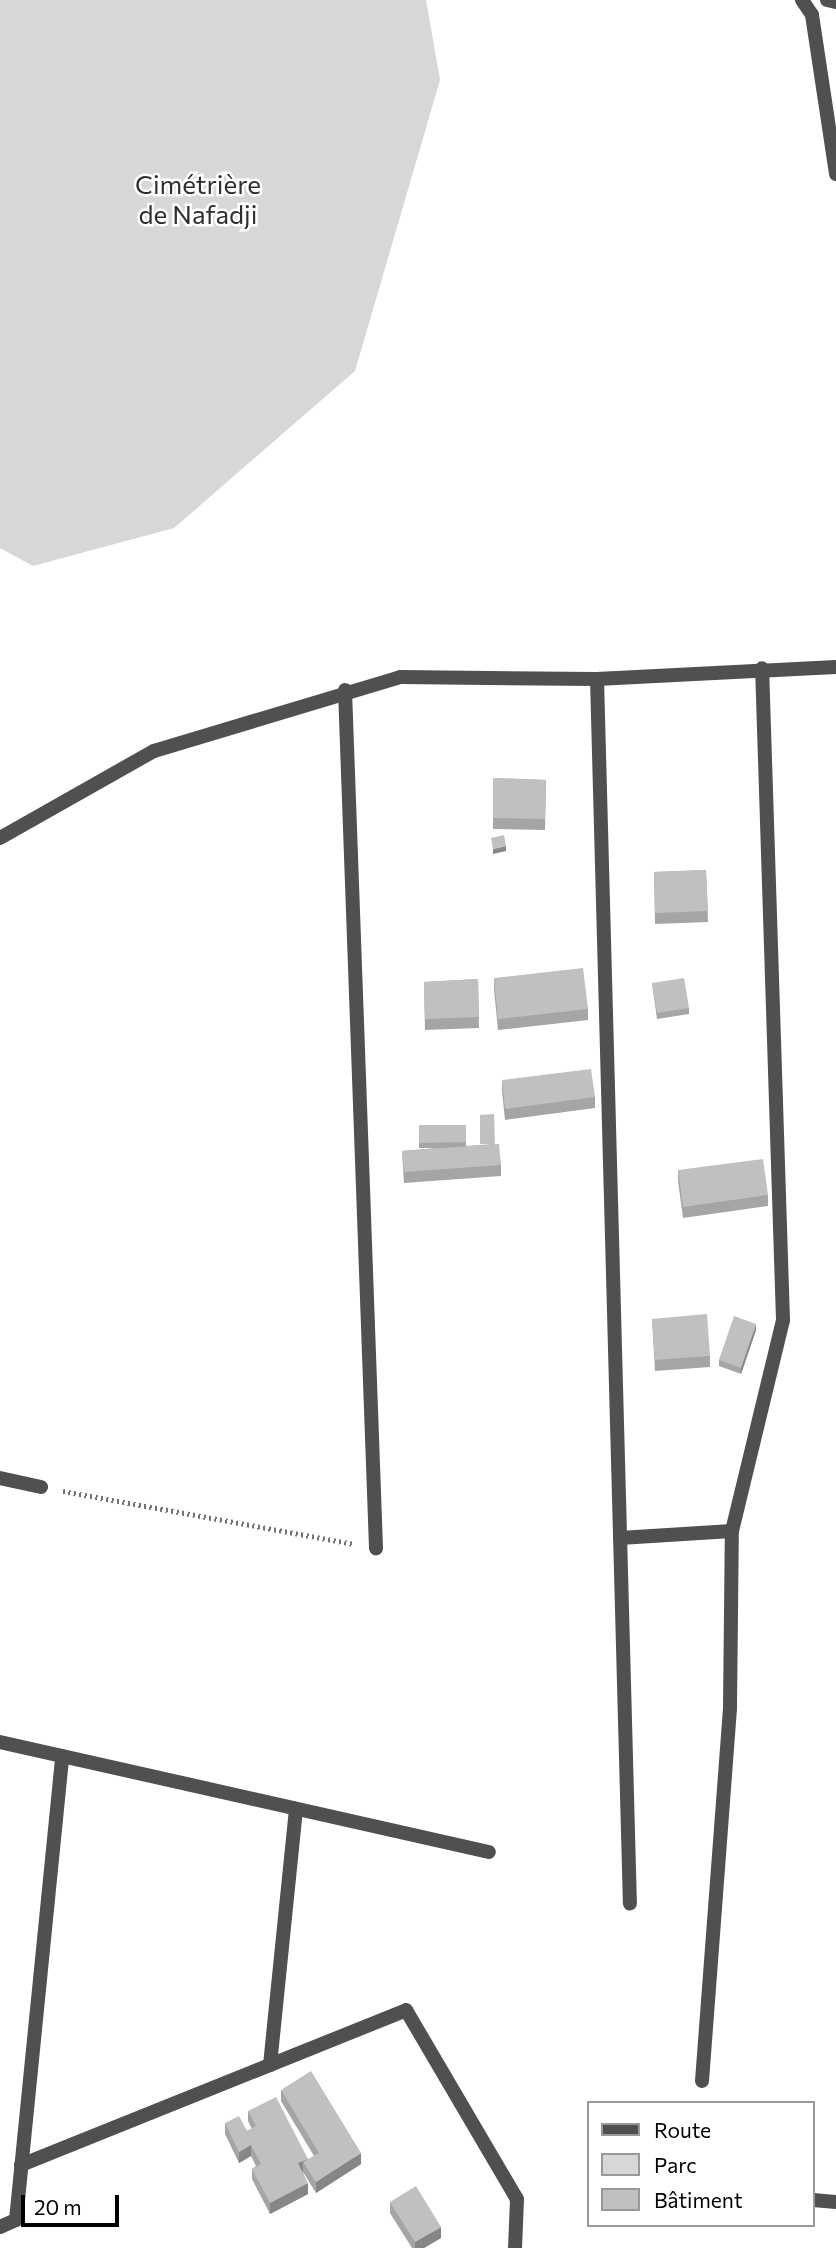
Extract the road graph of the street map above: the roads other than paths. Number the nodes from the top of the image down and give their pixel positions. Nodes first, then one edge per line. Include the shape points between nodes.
1 (802, 0) edge
2 (827, 0) edge
3 (836, 2) edge
4 (836, 174) edge
5 (836, 667) edge
6 (762, 668) junction
7 (597, 678) junction
8 (345, 690) junction
9 (0, 838) edge
10 (0, 1478) edge
11 (41, 1487) road end
12 (733, 1531) junction
13 (620, 1538) junction
14 (376, 1548) road end
15 (0, 1742) edge
16 (62, 1756) junction
17 (296, 1809) junction
18 (489, 1853) dead end
19 (630, 1904) dead end
20 (270, 2065) junction
21 (702, 2081) dead end
22 (21, 2165) junction
23 (815, 2200) edge
24 (836, 2202) edge
25 (0, 2227) edge
26 (515, 2248) edge

1 - 4 street via 812,15
2 - 3 street
5 - 6 street
6 - 7 street
6 - 12 street via 783,1320
7 - 8 street via 400,677
7 - 13 street
8 - 9 street via 154,751
8 - 14 street
10 - 11 street
12 - 13 street
12 - 21 street via 730,1707
13 - 19 street
15 - 16 street
16 - 17 street
16 - 22 street
17 - 18 street
17 - 20 street
20 - 22 street
20 - 26 street via 406,2010 517,2199
22 - 25 street via 16,2220
23 - 24 street

